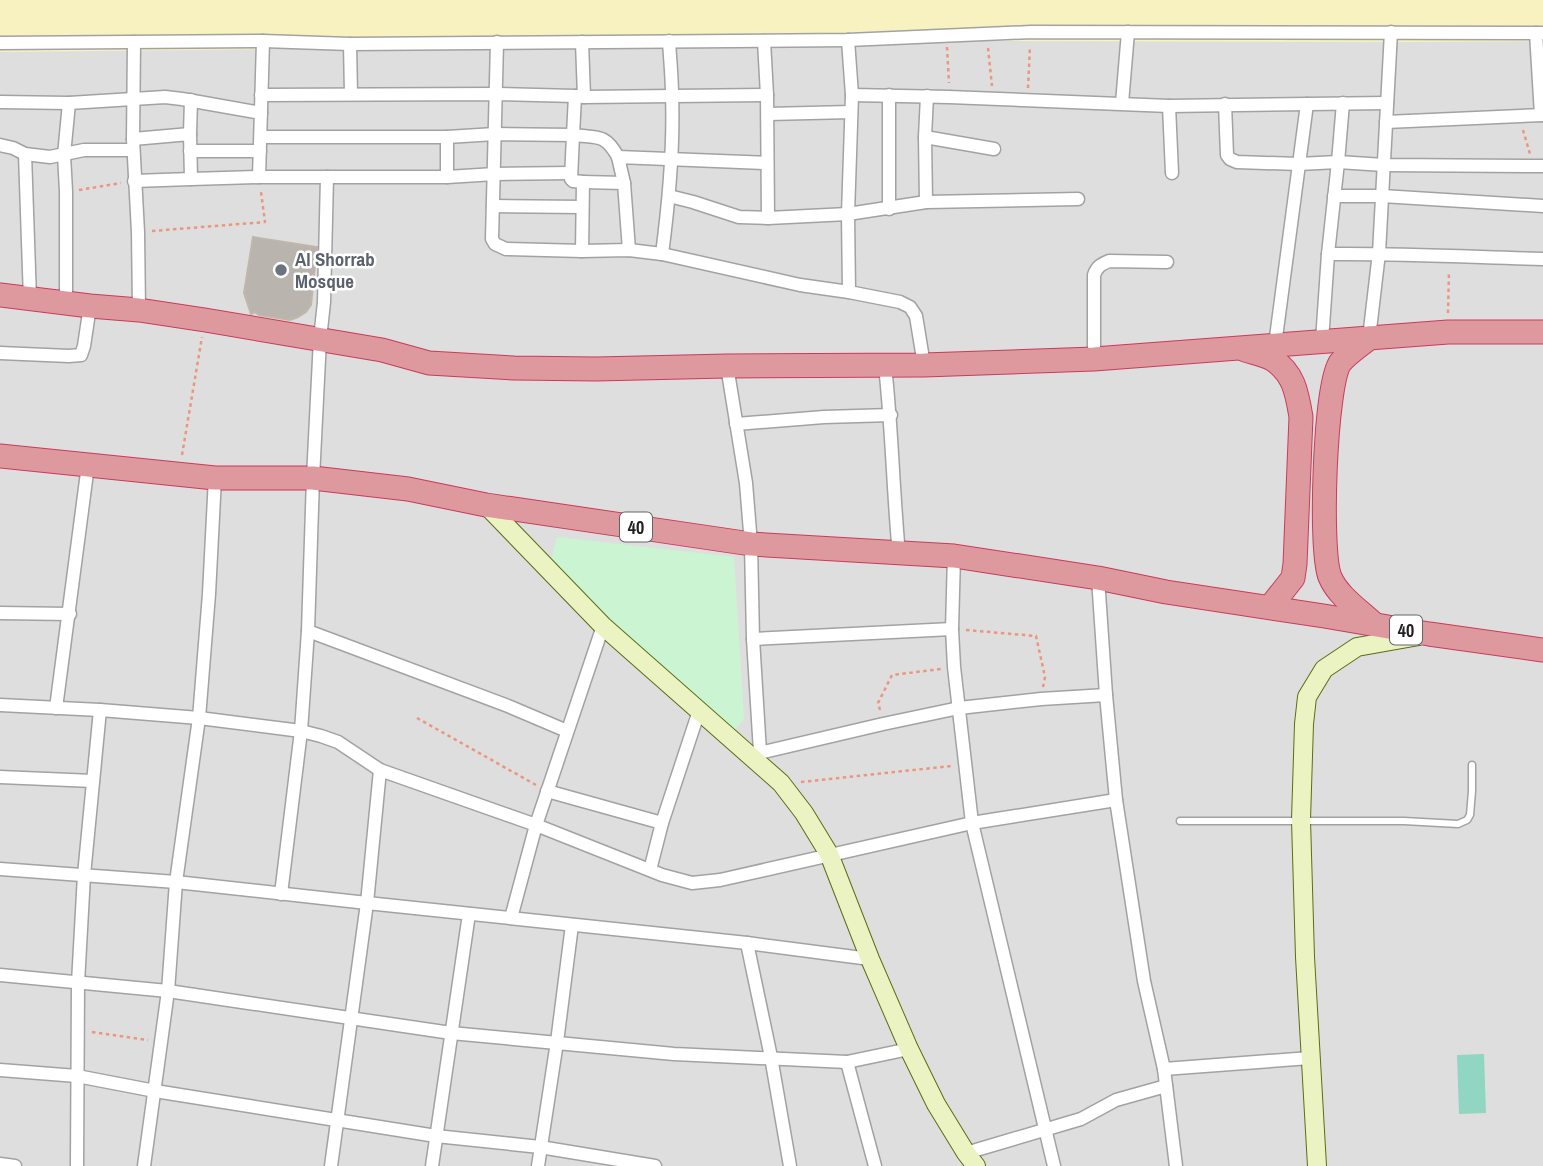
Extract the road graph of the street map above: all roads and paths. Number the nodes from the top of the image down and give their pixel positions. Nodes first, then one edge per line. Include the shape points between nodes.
1 (1031, 32) junction
2 (1128, 32) junction
3 (1391, 32) junction
4 (1539, 33) edge
5 (986, 34) junction
6 (947, 36) junction
7 (848, 40) junction
8 (263, 41) junction
9 (582, 41) junction
10 (669, 41) junction
11 (764, 41) junction
12 (134, 42) junction
13 (497, 42) junction
14 (0, 43) edge
15 (350, 44) junction
16 (351, 94) junction
17 (496, 94) junction
18 (852, 94) junction
19 (261, 95) junction
20 (767, 95) junction
21 (889, 95) junction
22 (579, 96) junction
23 (673, 96) junction
24 (926, 96) junction
25 (949, 97) junction
26 (133, 99) junction
27 (993, 99) junction
28 (191, 100) junction
29 (1027, 100) junction
30 (0, 102) edge
31 (69, 103) junction
32 (1122, 103) junction
33 (1343, 103) junction
34 (1387, 103) junction
35 (1225, 104) junction
36 (1307, 104) junction
37 (1169, 106) junction
38 (851, 112) junction
39 (261, 113) junction
40 (768, 114) junction
41 (1542, 115) edge
42 (1519, 116) junction
43 (1386, 122) junction
44 (190, 134) junction
45 (495, 134) junction
46 (573, 135) junction
47 (261, 136) junction
48 (447, 137) junction
49 (925, 137) junction
50 (133, 144) junction
51 (0, 145) edge
52 (994, 149) dead end
53 (190, 151) junction
54 (260, 151) junction
55 (25, 154) junction
56 (64, 155) junction
57 (618, 157) junction
58 (671, 159) junction
59 (1338, 162) junction
60 (767, 163) junction
61 (1299, 164) junction
62 (1384, 165) junction
63 (1538, 166) edge
64 (571, 173) junction
65 (1172, 173) dead end
66 (495, 174) junction
67 (259, 177) junction
68 (327, 177) junction
69 (447, 177) junction
70 (191, 179) junction
71 (134, 181) junction
72 (583, 182) junction
73 (624, 183) junction
74 (66, 191) junction
75 (669, 196) junction
76 (1334, 196) junction
77 (1382, 196) junction
78 (1078, 199) dead end
79 (926, 202) junction
80 (493, 206) junction
81 (1543, 206) edge
82 (582, 207) junction
83 (889, 209) junction
84 (848, 214) junction
85 (768, 218) junction
86 (138, 232) junction
87 (629, 250) junction
88 (582, 251) junction
89 (1379, 253) junction
90 (662, 254) junction
91 (1328, 254) junction
92 (1449, 257) junction
93 (1543, 258) edge
94 (1167, 262) dead end
95 (849, 292) junction
96 (0, 295) edge
97 (30, 299) junction
98 (65, 303) junction
99 (90, 306) junction
100 (139, 310) junction
101 (205, 320) junction
102 (1448, 332) junction
103 (1543, 332) edge
104 (1369, 338) junction
105 (320, 339) junction
106 (1322, 341) junction
107 (1275, 345) junction
108 (1236, 347) junction
109 (0, 353) edge
110 (1094, 359) junction
111 (924, 365) junction
112 (727, 366) junction
113 (885, 366) junction
114 (891, 415) junction
115 (736, 424) junction
116 (0, 456) edge
117 (88, 465) junction
118 (179, 473) junction
119 (215, 478) junction
120 (313, 478) junction
121 (486, 505) junction
122 (751, 544) junction
123 (899, 554) junction
124 (954, 556) junction
125 (1098, 578) junction
126 (1270, 607) junction
127 (0, 613) edge
128 (70, 614) junction
129 (1375, 625) junction
130 (603, 626) junction
131 (952, 629) junction
132 (308, 631) junction
133 (1429, 634) junction
134 (753, 639) junction
135 (1543, 650) edge
136 (954, 667) junction
137 (1106, 695) junction
138 (1041, 699) junction
139 (0, 705) edge
140 (56, 708) junction
141 (959, 708) junction
142 (100, 710) junction
143 (699, 711) junction
144 (199, 718) junction
145 (417, 718) dead end
146 (883, 724) junction
147 (301, 731) junction
148 (567, 731) junction
149 (755, 754) junction
150 (964, 764) junction
151 (1472, 765) dead end
152 (380, 771) junction
153 (0, 777) edge
154 (93, 781) junction
155 (781, 783) junction
156 (547, 791) junction
157 (1116, 800) junction
158 (1301, 820) junction
159 (1180, 821) dead end
160 (663, 823) junction
161 (972, 823) junction
162 (536, 825) junction
163 (830, 854) junction
164 (0, 869) edge
165 (650, 870) junction
166 (84, 874) junction
167 (176, 881) junction
168 (281, 894) junction
169 (367, 904) junction
170 (469, 914) junction
171 (511, 918) junction
172 (572, 925) junction
173 (747, 943) junction
174 (870, 959) junction
175 (0, 975) edge
176 (78, 983) junction
177 (168, 992) junction
178 (351, 1017) junction
179 (77, 1030) junction
180 (451, 1033) junction
181 (161, 1042) junction
182 (557, 1042) junction
183 (909, 1049) junction
184 (771, 1057) junction
185 (1310, 1058) junction
186 (847, 1062) junction
187 (1164, 1069) junction
188 (0, 1070) edge
189 (77, 1076) junction
190 (1166, 1086) junction
191 (155, 1091) junction
192 (338, 1119) junction
193 (1046, 1129) junction
194 (436, 1136) junction
195 (540, 1147) junction
196 (971, 1159) edge
197 (0, 1164) edge
198 (15, 1166) edge
199 (76, 1166) edge
200 (144, 1166) edge
201 (331, 1166) edge
202 (432, 1166) edge
203 (538, 1166) edge
204 (655, 1166) edge
205 (790, 1166) edge
206 (875, 1166) edge
207 (1054, 1166) edge
208 (1176, 1166) edge
209 (1317, 1166) edge

1 - 2 street
1 - 5 street
1 - 29 path
2 - 3 street
2 - 32 street
3 - 4 street
3 - 34 street
4 - 41 street
5 - 6 street
5 - 27 path
6 - 7 street
6 - 25 path
7 - 11 street
7 - 18 street
8 - 12 street
8 - 15 street
8 - 19 street
9 - 10 street
9 - 13 street
9 - 22 street
10 - 11 street
10 - 23 street
11 - 20 street
12 - 14 street
12 - 26 street
13 - 15 street
13 - 17 street
15 - 16 street
16 - 17 street
16 - 19 street
17 - 22 street
17 - 45 street
18 - 21 street
18 - 38 street
19 - 39 street
20 - 23 street
20 - 40 street
21 - 24 street
21 - 83 street
22 - 23 street
22 - 46 street
23 - 58 street
24 - 25 street
24 - 49 street
25 - 27 street
26 - 28 street
26 - 31 street
26 - 50 street
27 - 29 street
28 - 39 street
28 - 44 street
29 - 32 street
30 - 31 street
31 - 56 street
32 - 37 street
33 - 34 street
33 - 36 street
33 - 59 street
34 - 43 street
35 - 36 street
35 - 37 street
35 - 61 street via 1230,159
36 - 61 street
37 - 65 street
38 - 40 street
38 - 84 street
39 - 47 street
40 - 60 street
41 - 42 street
42 - 43 street
42 - 63 path
43 - 62 street
44 - 50 street
44 - 53 street
45 - 46 street
45 - 48 street
45 - 66 street
46 - 57 street via 606,140
46 - 64 street
47 - 48 street
47 - 54 street
48 - 69 street
49 - 52 street
49 - 79 street
50 - 56 street
50 - 71 street
51 - 55 street
53 - 54 street
53 - 70 street
54 - 67 street
55 - 56 street
55 - 97 street
56 - 74 street
57 - 58 street
57 - 73 street
58 - 60 street
58 - 75 street
59 - 61 street
59 - 62 street
59 - 76 street
60 - 85 street
61 - 107 street
62 - 63 street
62 - 77 street
64 - 66 street
64 - 72 street via 571,180
66 - 69 street
66 - 80 street
67 - 68 street
67 - 70 street
67 - 86 path via 265,222
68 - 69 street
68 - 105 street
70 - 71 street
71 - 74 path
71 - 86 street
72 - 73 street
72 - 82 street
73 - 87 street
74 - 98 street
75 - 85 street via 739,217
75 - 90 street
76 - 77 street
76 - 91 street
77 - 81 street
77 - 89 street
78 - 79 street
79 - 83 street
80 - 82 street
80 - 88 street via 492,239 500,247
82 - 88 street
83 - 84 street
84 - 85 street
84 - 95 street
86 - 100 street
87 - 88 street
87 - 90 street
89 - 91 street
89 - 92 street
89 - 104 street
90 - 95 street
91 - 106 street
92 - 93 street
92 - 102 path
94 - 110 street via 1109,261 1097,269
95 - 111 street via 910,307 918,324
96 - 97 highway
97 - 98 highway
98 - 99 highway
99 - 100 highway
99 - 109 street via 81,355
100 - 101 highway
101 - 105 highway
101 - 118 path
102 - 103 highway
102 - 104 highway
104 - 106 highway
104 - 129 highway via 1340,363 1331,390 1324,533 1329,576 1342,595
105 - 112 highway via 429,362 514,368
105 - 120 street
106 - 107 highway
107 - 108 highway
108 - 110 highway
108 - 126 highway via 1271,359 1290,375 1301,417 1293,578
110 - 111 highway
111 - 113 highway
112 - 113 highway
112 - 115 street
113 - 114 street
114 - 115 street
114 - 123 street
115 - 122 street
116 - 117 highway, 40
117 - 118 highway, 40
117 - 128 street
118 - 119 highway, 40
119 - 120 highway, 40
119 - 144 street
120 - 121 highway, 40 via 408,489
120 - 132 street
121 - 122 highway, 40
121 - 130 street
122 - 123 highway, 40
122 - 134 street
123 - 124 highway, 40
124 - 125 highway, 40
124 - 131 street
125 - 126 highway, 40
125 - 137 street
126 - 129 highway, 40
127 - 128 street
128 - 140 street
129 - 133 highway, 40
130 - 143 street
130 - 148 street
131 - 134 street
131 - 136 street
131 - 138 path via 1036,635 1045,677
132 - 147 street
132 - 148 street
133 - 135 highway, 40
133 - 158 street via 1357,647 1324,668 1307,697
134 - 149 street
136 - 141 street
136 - 146 path via 892,676 878,703
137 - 138 street
137 - 157 street
138 - 141 street
139 - 140 street
140 - 142 street
141 - 146 street
141 - 150 street
142 - 144 street
142 - 154 street
143 - 149 street
143 - 160 street
144 - 147 street
144 - 167 street
145 - 156 path
146 - 149 street
147 - 152 street via 338,742
147 - 168 street
148 - 156 street
149 - 155 street
150 - 155 path
150 - 161 street
151 - 158 lane via 1470,815 1458,824
152 - 162 street
152 - 169 street
153 - 154 street
154 - 166 street
155 - 163 street
156 - 160 street
156 - 162 street
157 - 161 street
157 - 187 street via 1144,981
158 - 159 lane
158 - 185 street
160 - 165 street
161 - 163 street
161 - 193 street
162 - 165 street
162 - 171 street
163 - 165 street via 698,883
163 - 174 street
164 - 166 street
166 - 167 street
166 - 176 street
167 - 168 street
167 - 177 street
168 - 169 street
169 - 170 street
169 - 178 street
170 - 171 street
170 - 180 street
171 - 172 street
172 - 173 street
172 - 182 street
173 - 174 street
173 - 184 street
174 - 183 street
175 - 176 street
176 - 177 street
176 - 179 street
177 - 178 street
177 - 181 street
178 - 180 street
178 - 192 street
179 - 181 path
179 - 189 street
180 - 182 street
180 - 194 street
181 - 191 street
182 - 184 street via 674,1054
182 - 195 street
183 - 186 street
183 - 196 street
184 - 186 street
184 - 205 street
185 - 187 street
185 - 209 street
186 - 206 street
187 - 190 street
188 - 189 street
189 - 191 street
189 - 199 street
190 - 193 street via 1116,1100
190 - 208 street
191 - 192 street
191 - 200 street
192 - 194 street
192 - 201 street
193 - 196 street
193 - 207 street
194 - 195 street
194 - 202 street
195 - 203 street
195 - 204 street
197 - 198 street

